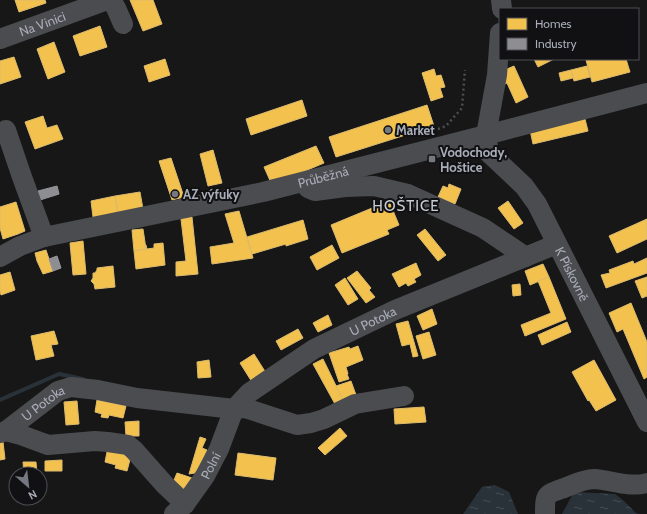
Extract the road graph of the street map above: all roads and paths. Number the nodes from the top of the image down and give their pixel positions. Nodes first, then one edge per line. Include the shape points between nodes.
1 (107, 0) edge
2 (111, 0) edge
3 (122, 24) dead end
4 (0, 39) edge
5 (499, 48) edge
6 (465, 70) dead end
7 (647, 93) edge
8 (6, 130) dead end
9 (432, 131) dead end
10 (486, 135) junction
11 (304, 182) junction
12 (44, 237) junction
13 (557, 244) junction
14 (0, 256) edge
15 (526, 257) junction
16 (404, 396) dead end
17 (234, 409) junction
18 (647, 422) edge
19 (3, 432) edge
20 (647, 482) edge
21 (179, 509) edge
22 (545, 514) edge

1 - 4 street, Na Vinici
2 - 3 street
5 - 10 street via 497,75
6 - 9 path via 462,108 446,126
7 - 10 street, Průběžná
8 - 12 street
10 - 11 street, Průběžná
10 - 13 street, K Pískovně via 489,153 524,186 537,204
11 - 12 street, Průběžná
11 - 15 street via 308,188 315,191 374,186 408,194 483,228
12 - 14 street, Průběžná
13 - 15 street, U Potoka
13 - 18 street, K Pískovně
15 - 17 street, U Potoka via 395,310 314,349 249,393
16 - 17 street, U Potoka via 355,404 324,419 297,425 245,408
17 - 19 street, U Potoka via 136,398 71,387 58,391
17 - 21 street, Polní via 220,449 205,476
19 - 21 street via 21,435 48,445 95,441 128,446 165,485
20 - 22 street via 632,484 583,480 550,493 545,499

